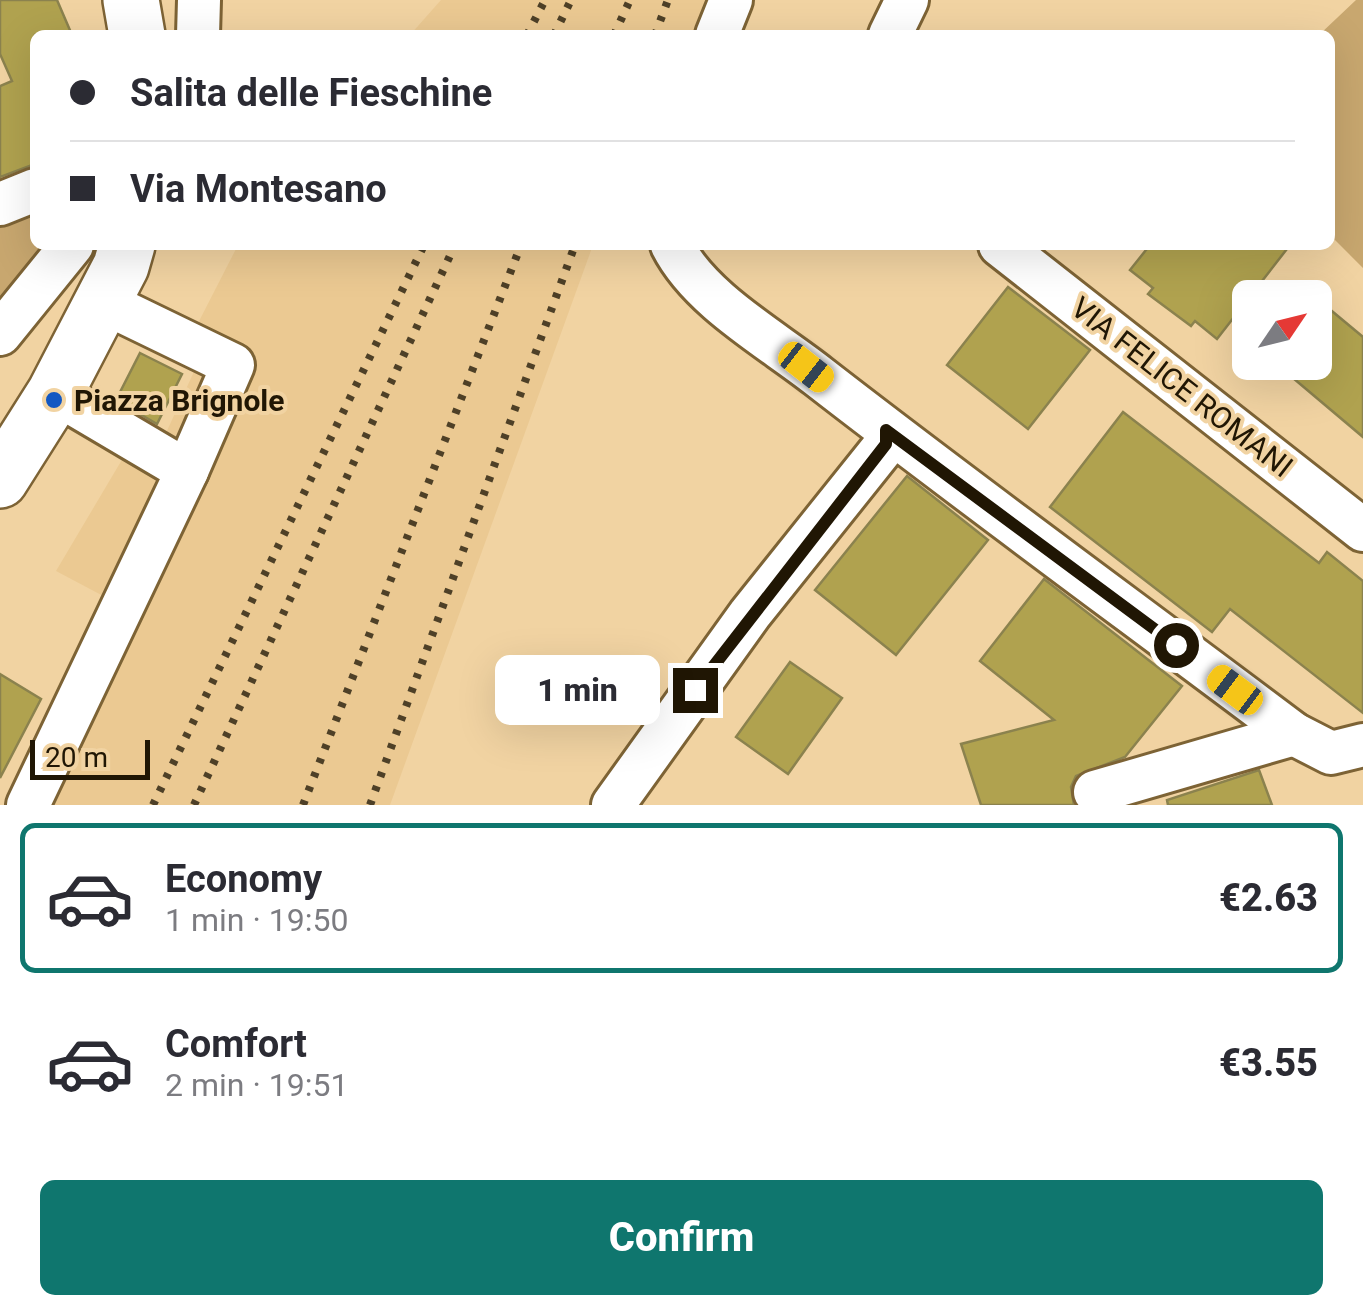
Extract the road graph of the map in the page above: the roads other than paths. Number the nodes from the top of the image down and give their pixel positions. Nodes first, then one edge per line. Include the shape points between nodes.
1 (131, 0) edge
2 (200, 0) edge
3 (731, 0) edge
4 (907, 0) edge
5 (135, 30) edge
6 (198, 30) edge
7 (719, 30) edge
8 (892, 30) edge
9 (30, 192) edge
10 (0, 204) edge
11 (68, 250) edge
12 (125, 250) edge
13 (674, 250) edge
14 (1006, 250) edge
15 (103, 302) junction
16 (0, 334) edge
17 (55, 393) junction
18 (886, 430) junction
19 (187, 470) junction
20 (0, 480) edge
21 (1363, 530) edge
22 (1294, 734) junction
23 (1363, 745) edge
24 (1095, 792) dead end
25 (28, 805) edge
26 (613, 805) edge

1 - 5 main road
2 - 6 street
3 - 7 street
4 - 8 street
9 - 10 street
11 - 16 street
12 - 15 main road
13 - 18 street via 719,299
14 - 21 street, VIA FELICE ROMANI
15 - 17 main road
15 - 19 street via 233,365
17 - 19 street
17 - 20 main road
18 - 22 street
18 - 26 street via 886,444 750,614
19 - 25 street
22 - 23 street via 1331,753
22 - 24 street

